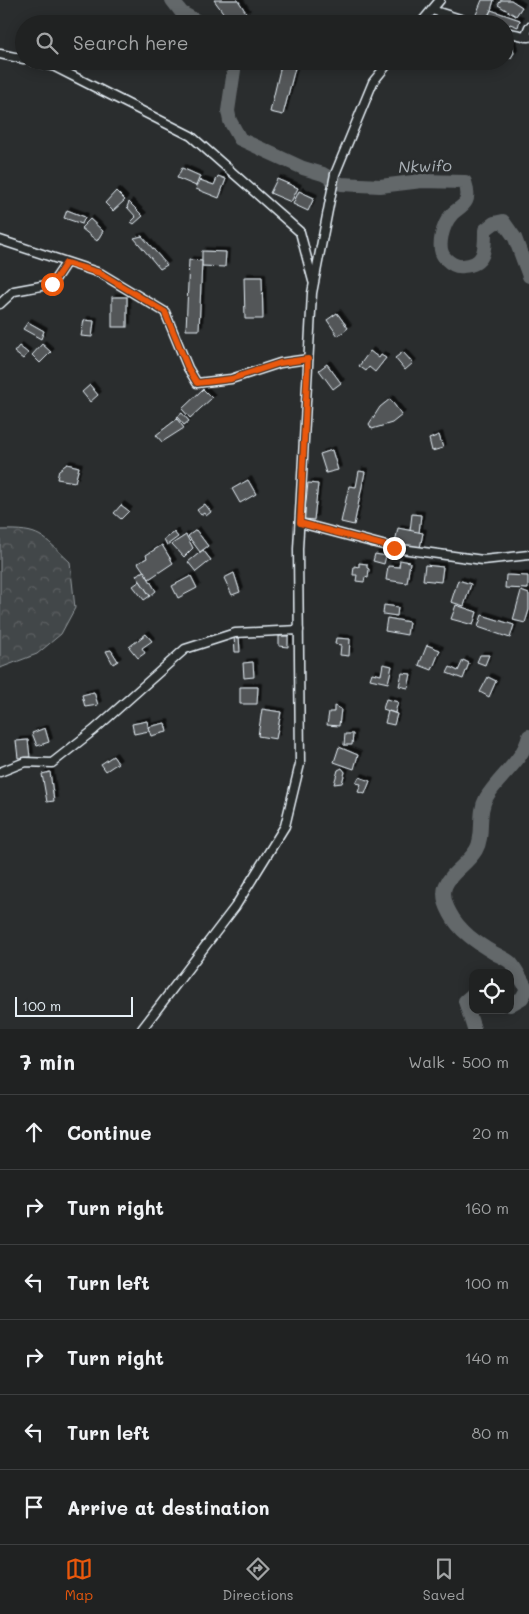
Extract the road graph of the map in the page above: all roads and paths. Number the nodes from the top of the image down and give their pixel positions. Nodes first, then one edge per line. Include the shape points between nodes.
1 (440, 0) edge
2 (432, 10) junction
3 (428, 15) edge
4 (448, 15) edge
5 (529, 27) edge
6 (514, 34) edge
7 (527, 37) edge
8 (0, 54) edge
9 (15, 58) edge
10 (61, 70) edge
11 (383, 70) edge
12 (0, 240) edge
13 (66, 263) junction
14 (314, 282) junction
15 (0, 304) edge
16 (308, 359) junction
17 (300, 523) junction
18 (529, 556) edge
19 (299, 630) junction
20 (0, 772) edge
21 (142, 1029) edge

1 - 2 street
2 - 3 street
2 - 4 street
5 - 7 street
6 - 7 street
8 - 9 street
10 - 14 street via 192,136 300,232
11 - 14 street via 373,82 335,174
12 - 13 street
13 - 15 street via 52,284 14,291
13 - 16 street via 100,273 165,312 197,383 231,379 280,363
14 - 16 street
16 - 17 street
17 - 18 street via 394,548 482,560
17 - 19 street
19 - 20 street via 235,633 185,649 52,763 25,762
19 - 21 street via 300,764 285,826 235,907

